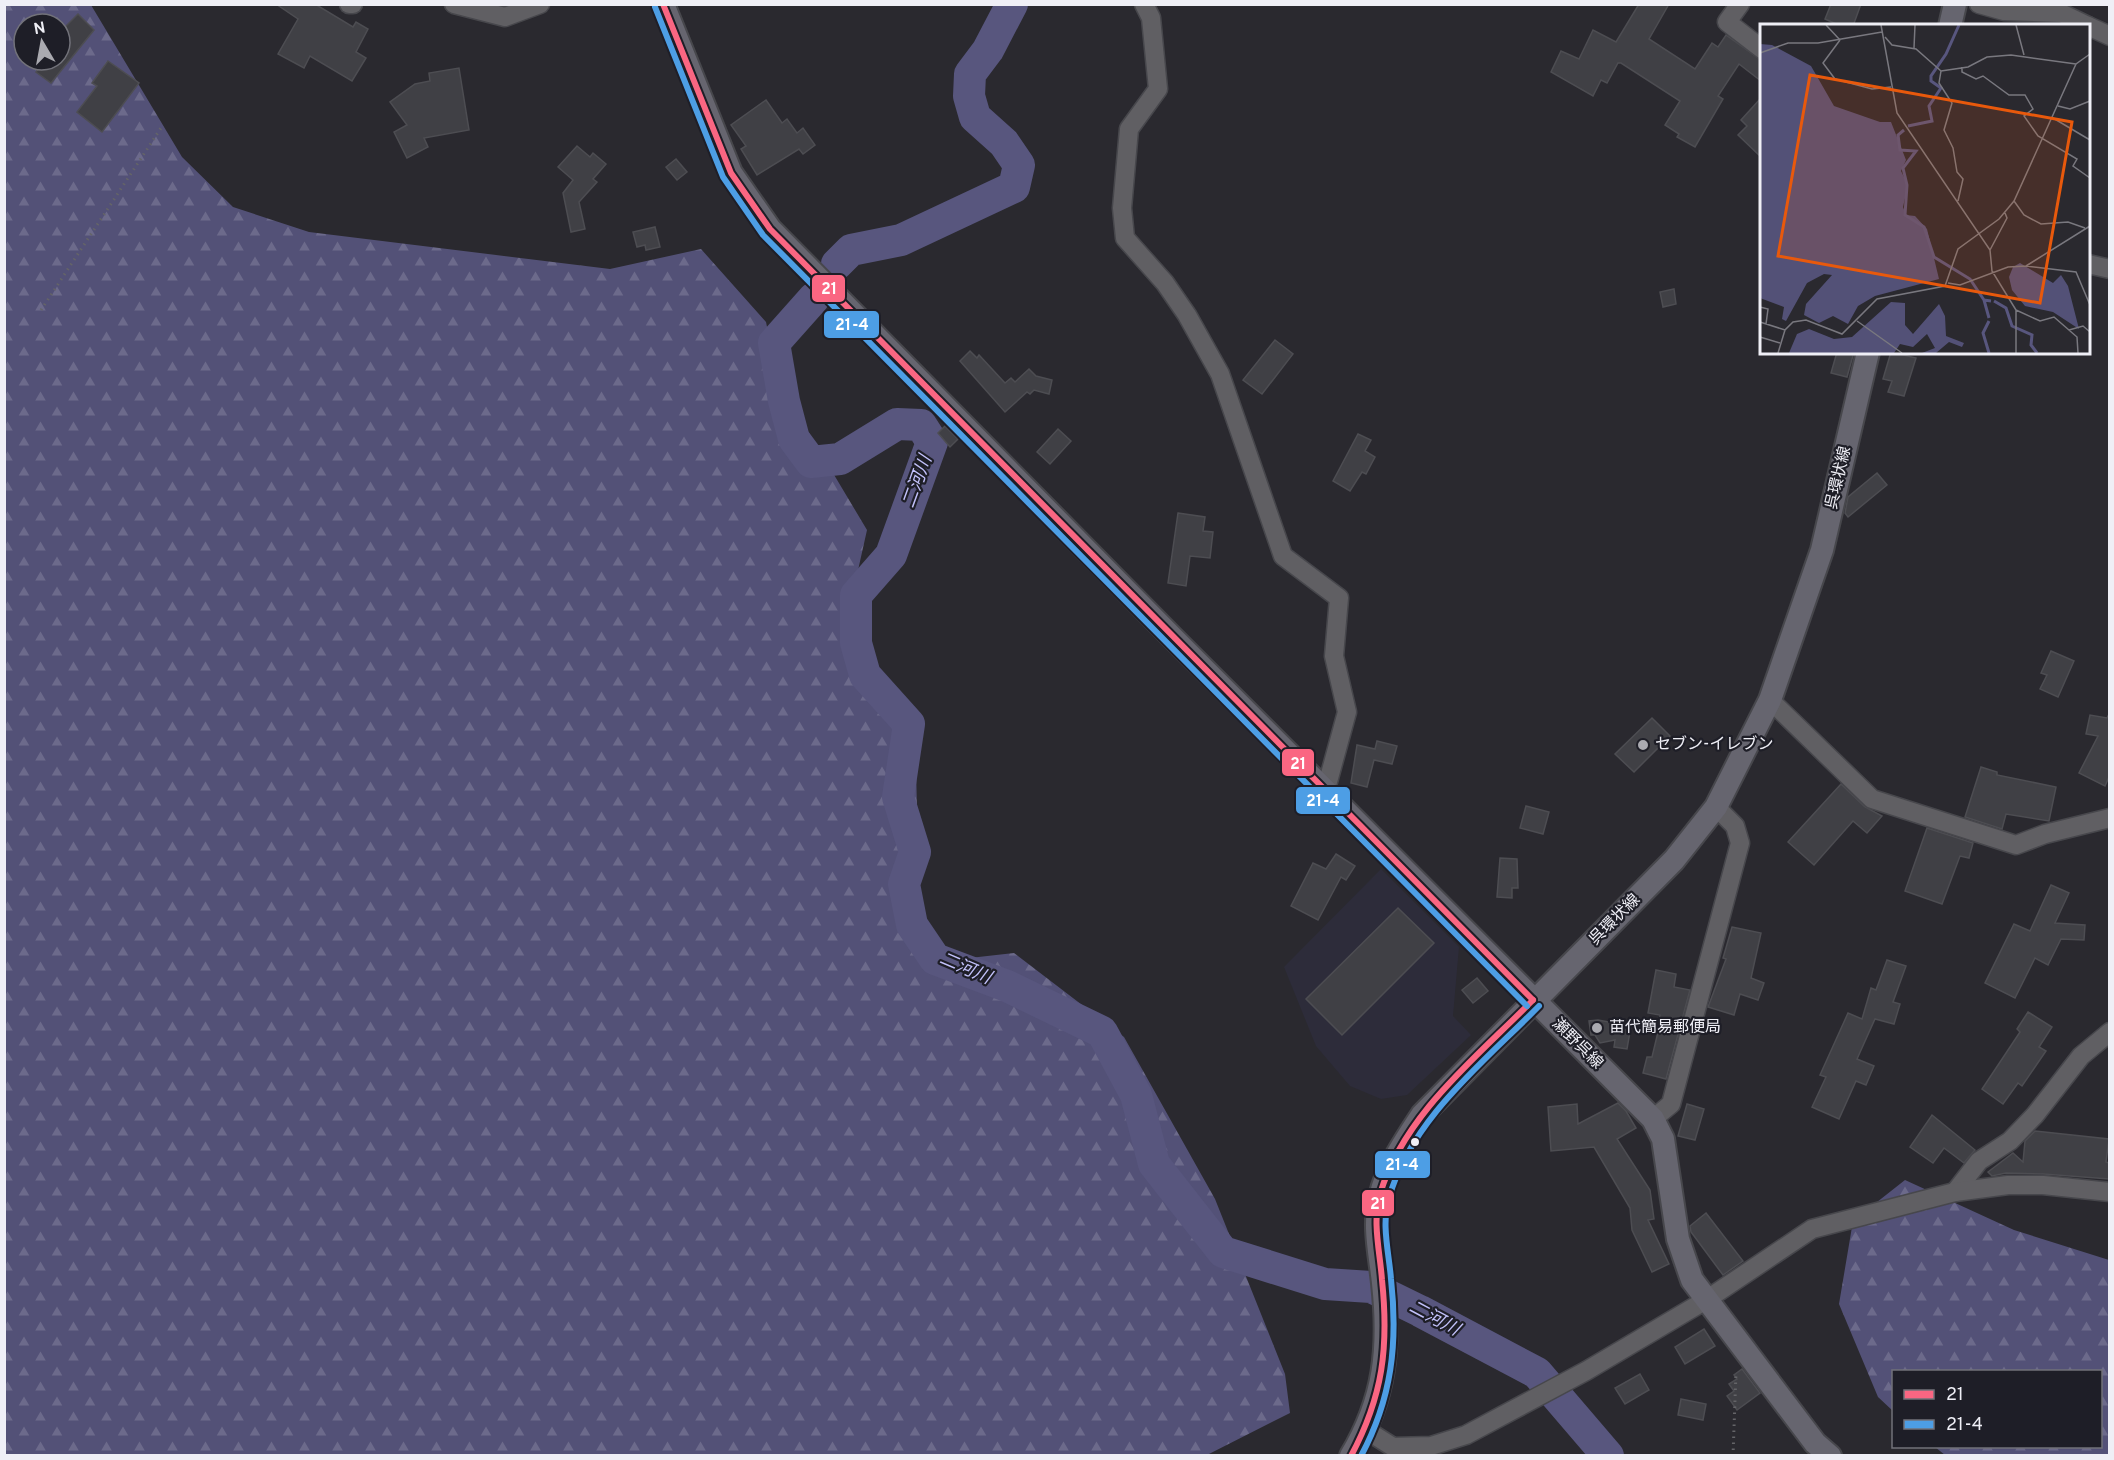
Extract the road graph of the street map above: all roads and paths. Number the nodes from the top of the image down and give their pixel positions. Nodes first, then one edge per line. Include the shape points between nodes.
1 (349, 4) edge
2 (353, 4) edge
3 (454, 4) edge
4 (540, 4) edge
5 (663, 4) edge
6 (1144, 4) edge
7 (1740, 4) edge
8 (1955, 4) edge
9 (1979, 4) edge
10 (1950, 24) edge
11 (2084, 24) edge
12 (2090, 27) edge
13 (2109, 36) edge
14 (1760, 48) edge
15 (163, 125) dead end
16 (2090, 264) edge
17 (2109, 269) edge
18 (41, 310) dead end
19 (1869, 354) edge
20 (1770, 700) junction
21 (1326, 789) junction
22 (1716, 807) junction
23 (2109, 818) edge
24 (1533, 1000) junction
25 (2109, 1032) edge
26 (1653, 1119) junction
27 (1955, 1192) junction
28 (2109, 1192) edge
29 (1706, 1300) junction
30 (1738, 1343) junction
31 (1366, 1430) junction
32 (1351, 1455) edge
33 (1733, 1455) edge
34 (1830, 1455) edge

1 - 2 street
3 - 4 street via 505,17
5 - 21 main road, 瀬野呉線 via 731,173 770,229
6 - 21 street via 1150,18 1158,89 1129,129 1122,197 1125,238 1165,284 1220,374 1283,556 1339,598 1334,656 1347,712
7 - 14 street via 1727,22
8 - 10 main road
9 - 11 street via 2004,11 2061,13
12 - 13 street
15 - 18 path
16 - 17 street
19 - 20 main road, 呉環状線 via 1822,550
20 - 22 main road, 呉環状線
20 - 23 street via 1872,799 2016,845
21 - 24 main road, 瀬野呉線
22 - 24 main road, 呉環状線 via 1674,860
22 - 26 street via 1735,826 1740,843 1671,1104
24 - 26 main road, 瀬野呉線
24 - 31 main road, 呉環状線 via 1422,1116 1395,1157 1380,1196 1376,1236 1386,1308 1383,1373
25 - 27 street via 2081,1056 2010,1140 1979,1161
26 - 29 main road, 瀬野呉線 via 1663,1139 1678,1239 1692,1280
27 - 28 street via 2008,1185
27 - 29 street via 1812,1229
29 - 30 main road, 瀬野呉線
29 - 31 street via 1586,1371 1466,1435 1431,1446 1393,1447
30 - 33 path
30 - 34 main road, 瀬野呉線 via 1815,1443
31 - 32 main road, 呉環状線

